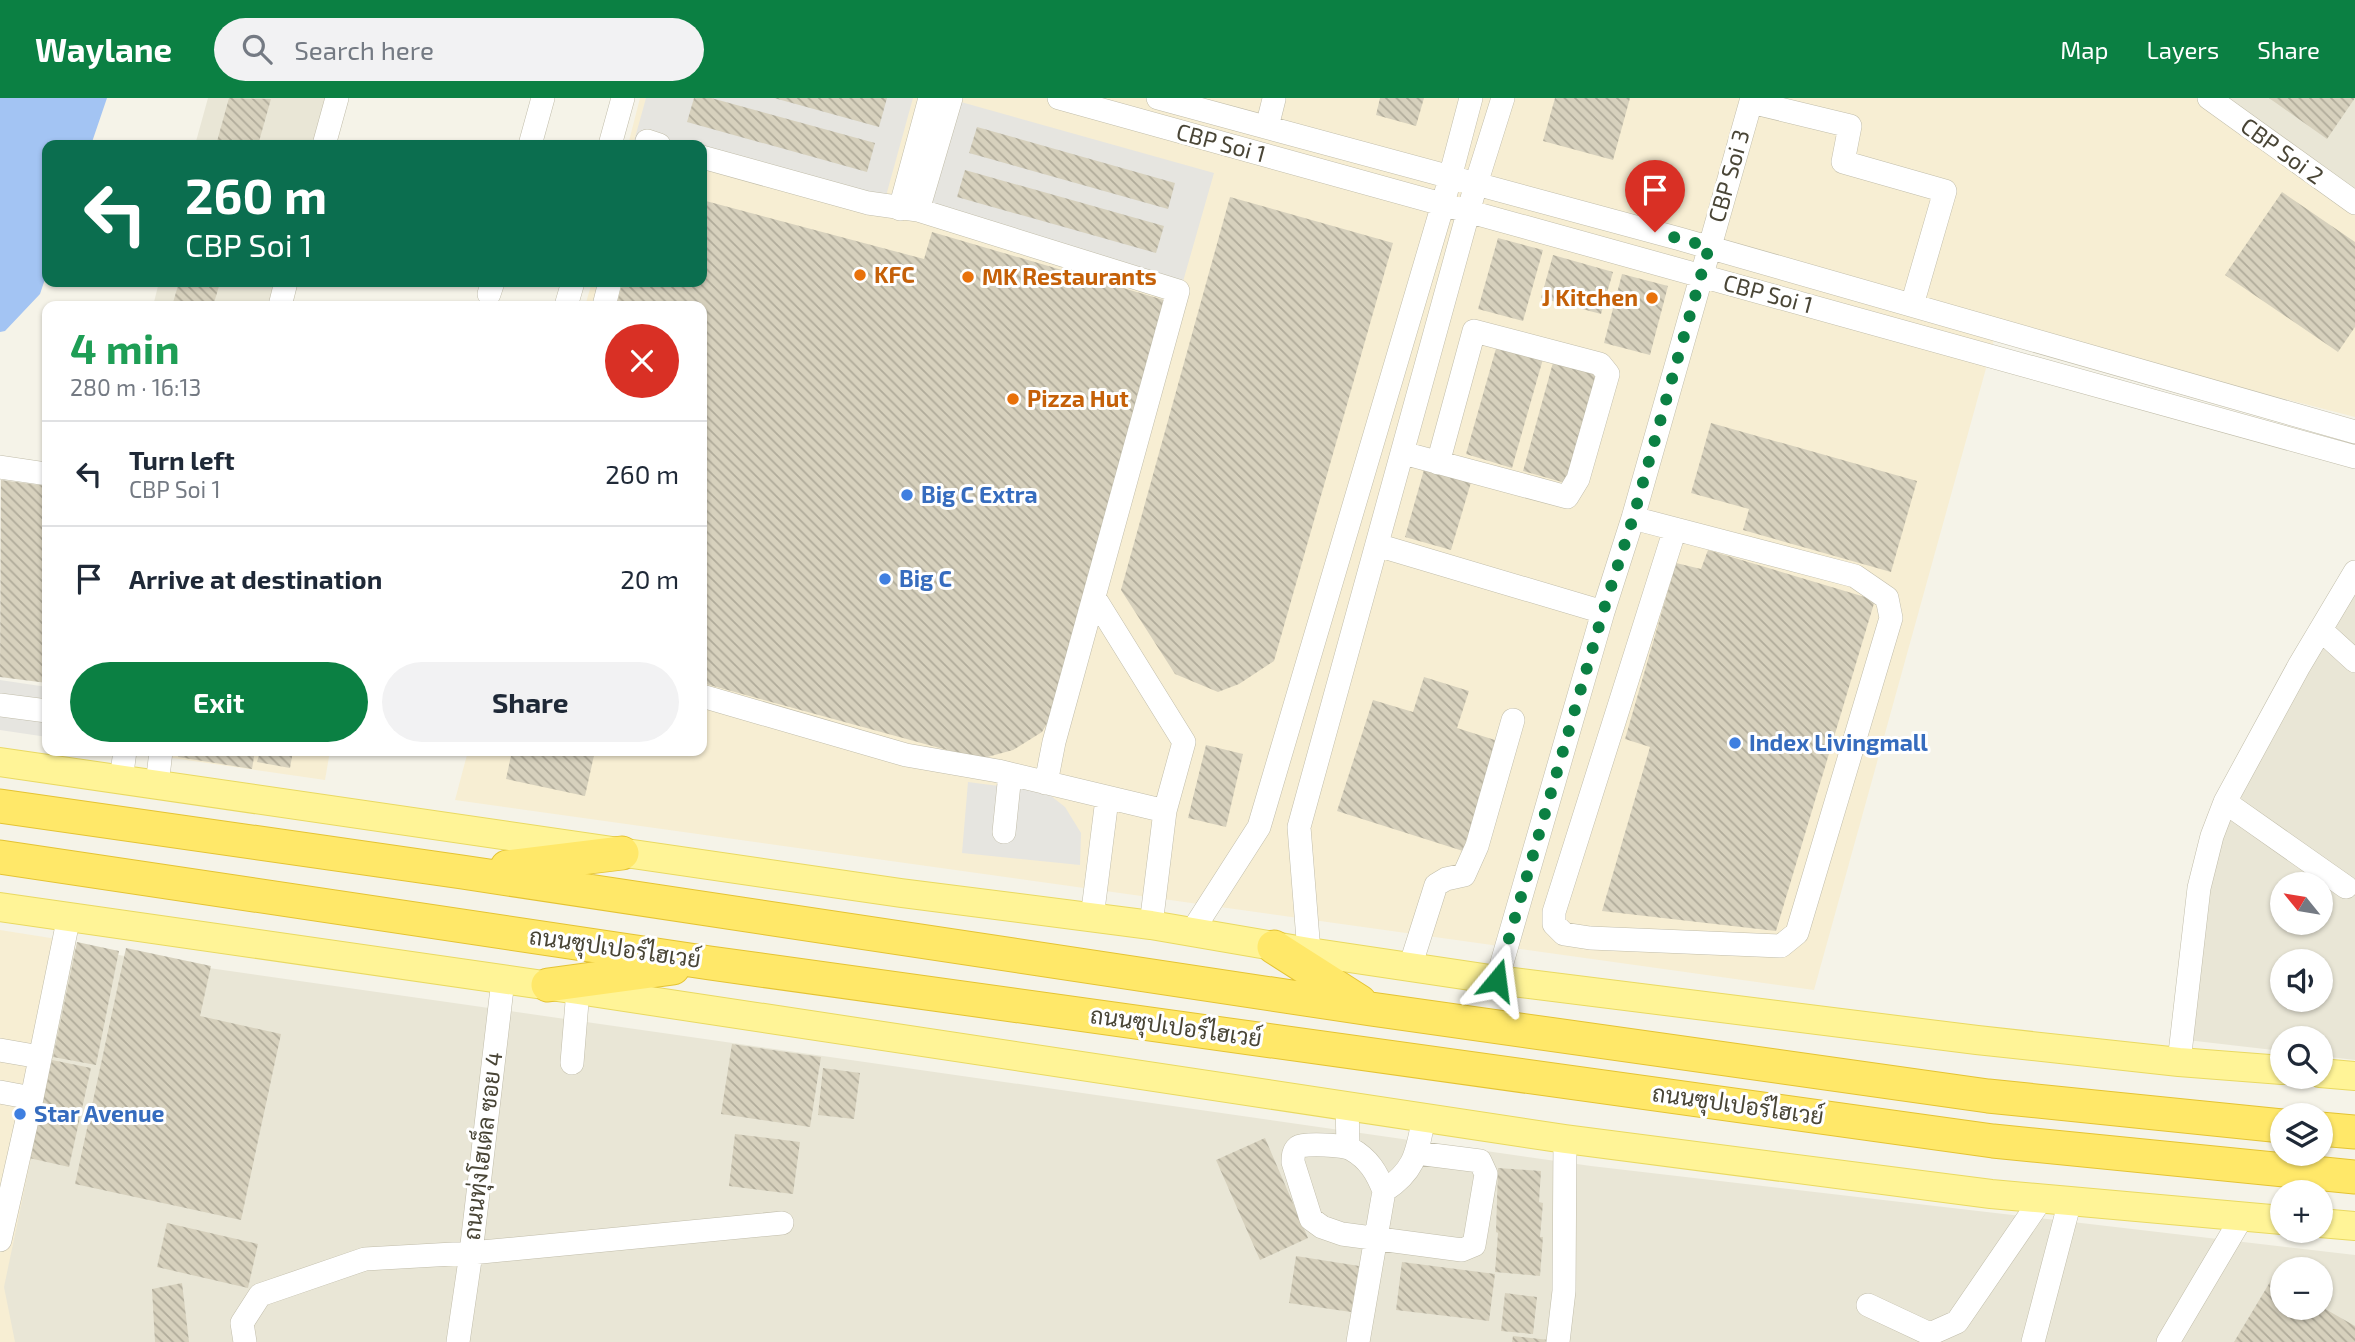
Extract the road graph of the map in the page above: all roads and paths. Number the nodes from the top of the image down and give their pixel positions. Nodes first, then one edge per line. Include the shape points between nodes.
1 (337, 98) edge
2 (543, 98) edge
3 (623, 98) edge
4 (930, 98) edge
5 (951, 98) edge
6 (1059, 98) edge
7 (1158, 98) edge
8 (1471, 98) edge
9 (1503, 98) edge
10 (2209, 98) edge
11 (1274, 99) edge
12 (1752, 100) edge
13 (1218, 106) edge
14 (1267, 127) junction
15 (1209, 139) junction
16 (325, 140) edge
17 (531, 140) edge
18 (611, 140) edge
19 (707, 158) edge
20 (1450, 177) junction
21 (1476, 184) junction
22 (2355, 203) edge
23 (1443, 204) junction
24 (909, 210) junction
25 (1470, 212) junction
26 (1709, 247) junction
27 (1701, 276) junction
28 (1912, 305) junction
29 (2123, 365) junction
30 (2116, 391) junction
31 (2355, 432) edge
32 (1403, 453) junction
33 (2355, 457) edge
34 (1438, 463) junction
35 (0, 467) edge
36 (42, 473) edge
37 (1633, 518) junction
38 (1675, 529) junction
39 (1377, 545) junction
40 (2355, 572) edge
41 (1094, 597) junction
42 (1603, 612) junction
43 (2321, 630) junction
44 (2355, 661) edge
45 (707, 697) edge
46 (0, 705) edge
47 (42, 710) edge
48 (1513, 720) dead end
49 (124, 756) edge
50 (160, 756) edge
51 (0, 762) edge
52 (1010, 774) junction
53 (121, 779) junction
54 (1046, 783) junction
55 (157, 785) junction
56 (1107, 799) junction
57 (2225, 802) junction
58 (0, 806) edge
59 (1165, 811) junction
60 (1259, 827) junction
61 (1299, 827) junction
62 (1004, 832) dead end
63 (622, 853) junction
64 (0, 857) edge
65 (462, 872) junction
66 (2346, 887) dead end
67 (0, 907) edge
68 (69, 916) junction
69 (1092, 918) junction
70 (1151, 925) junction
71 (1191, 933) junction
72 (1274, 947) junction
73 (1309, 952) junction
74 (710, 962) junction
75 (1410, 967) junction
76 (503, 980) junction
77 (1497, 980) junction
78 (563, 987) junction
79 (1371, 1009) junction
80 (0, 1050) edge
81 (40, 1057) junction
82 (572, 1062) dead end
83 (2179, 1062) junction
84 (2270, 1069) edge
85 (2333, 1074) edge
86 (2355, 1076) edge
87 (0, 1093) edge
88 (32, 1098) junction
89 (1347, 1105) junction
90 (1424, 1116) junction
91 (2270, 1125) edge
92 (2333, 1130) edge
93 (2355, 1132) edge
94 (1566, 1139) junction
95 (1348, 1146) junction
96 (1417, 1153) junction
97 (2355, 1177) edge
98 (1384, 1191) junction
99 (2042, 1198) junction
100 (2070, 1201) junction
101 (2242, 1217) junction
102 (2270, 1219) edge
103 (782, 1223) dead end
104 (2333, 1224) edge
105 (2355, 1226) edge
106 (1376, 1239) junction
107 (0, 1240) edge
108 (471, 1253) junction
109 (1868, 1305) dead end
110 (245, 1342) edge
111 (458, 1342) edge
112 (1359, 1342) edge
113 (1558, 1342) edge
114 (2033, 1342) edge
115 (2168, 1342) edge

1 - 16 street
2 - 17 street
3 - 18 street
4 - 24 street
5 - 24 street
6 - 15 street, CBP Soi 1
7 - 13 street, CBP Soi 1
8 - 20 street
9 - 21 street
10 - 22 street, CBP Soi 2
11 - 14 street
12 - 26 street, CBP Soi 3
12 - 28 street via 1850,126 1843,162 1945,191
13 - 14 street, CBP Soi 1
13 - 15 street
14 - 20 street, CBP Soi 1
15 - 23 street, CBP Soi 1
19 - 24 street
20 - 21 street, CBP Soi 1
20 - 23 street
21 - 25 street
21 - 26 street, CBP Soi 1
23 - 25 street, CBP Soi 1
23 - 60 street
24 - 41 street via 1178,291
25 - 27 street, CBP Soi 1
25 - 32 street
26 - 27 street, CBP Soi 3
26 - 28 street, CBP Soi 1
27 - 30 street, CBP Soi 1
27 - 37 street, CBP Soi 3
28 - 29 street, CBP Soi 1
29 - 30 street
29 - 31 street, CBP Soi 1
30 - 33 street, CBP Soi 1
32 - 34 street
32 - 39 street
34 - 34 street via 1567,497 1578,480 1608,374 1600,364 1474,331
35 - 36 street
37 - 38 street
37 - 42 street, CBP Soi 3
38 - 38 street via 1855,576 1887,598 1891,618 1797,933 1781,946 1590,938 1564,934 1554,924 1554,912
39 - 42 street
39 - 61 street
40 - 43 street
41 - 54 street
41 - 59 street via 1184,742
42 - 77 street, CBP Soi 3
43 - 44 street
43 - 57 street
45 - 52 street via 906,755
46 - 47 street
48 - 75 street via 1477,846 1464,875 1436,885
49 - 53 street
50 - 55 street
51 - 53 main road
52 - 54 street
52 - 62 street
53 - 55 main road
54 - 56 street
55 - 63 main road
56 - 59 street
56 - 69 street
57 - 66 street
57 - 83 street via 2199,888
58 - 65 highway, ถนนซุปเปอร์ไฮเวย์
59 - 70 street
60 - 61 street
60 - 71 street
61 - 73 street
63 - 65 highway
63 - 69 main road
64 - 74 highway, ถนนซุปเปอร์ไฮเวย์
65 - 79 highway, ถนนซุปเปอร์ไฮเวย์
67 - 68 main road
68 - 76 main road
68 - 81 street
69 - 70 main road
70 - 71 main road
71 - 72 main road
72 - 73 main road
72 - 79 highway
73 - 75 main road
74 - 78 highway
74 - 97 highway, ถนนซุปเปอร์ไฮเวย์ via 1993,1141
75 - 77 main road
76 - 78 main road
76 - 108 street, ถนนทุ่งโฮเต็ล ซอย 4
77 - 83 main road
78 - 82 street
78 - 89 main road
79 - 91 highway, ถนนซุปเปอร์ไฮเวย์ via 1988,1096
80 - 81 street
81 - 88 street
83 - 84 main road
85 - 86 main road
87 - 88 street
88 - 107 street
89 - 90 main road
89 - 95 street
90 - 94 main road
90 - 96 street
92 - 93 highway
94 - 99 main road
94 - 113 street via 1564,1291
95 - 98 street via 1375,1170
95 - 106 street via 1306,1144 1298,1147 1293,1162 1311,1219 1342,1234
96 - 98 street via 1401,1180
96 - 106 street via 1480,1161 1486,1174 1474,1245 1462,1250
98 - 106 street
99 - 100 main road
99 - 109 street via 1957,1322 1930,1334
100 - 101 main road
100 - 114 street
101 - 102 main road
101 - 115 street
103 - 108 street
104 - 105 main road
106 - 112 street
108 - 110 street, ถนนทุ่งโฮเต็ล ซอย 4 via 365,1259 260,1295 242,1323
108 - 111 street

